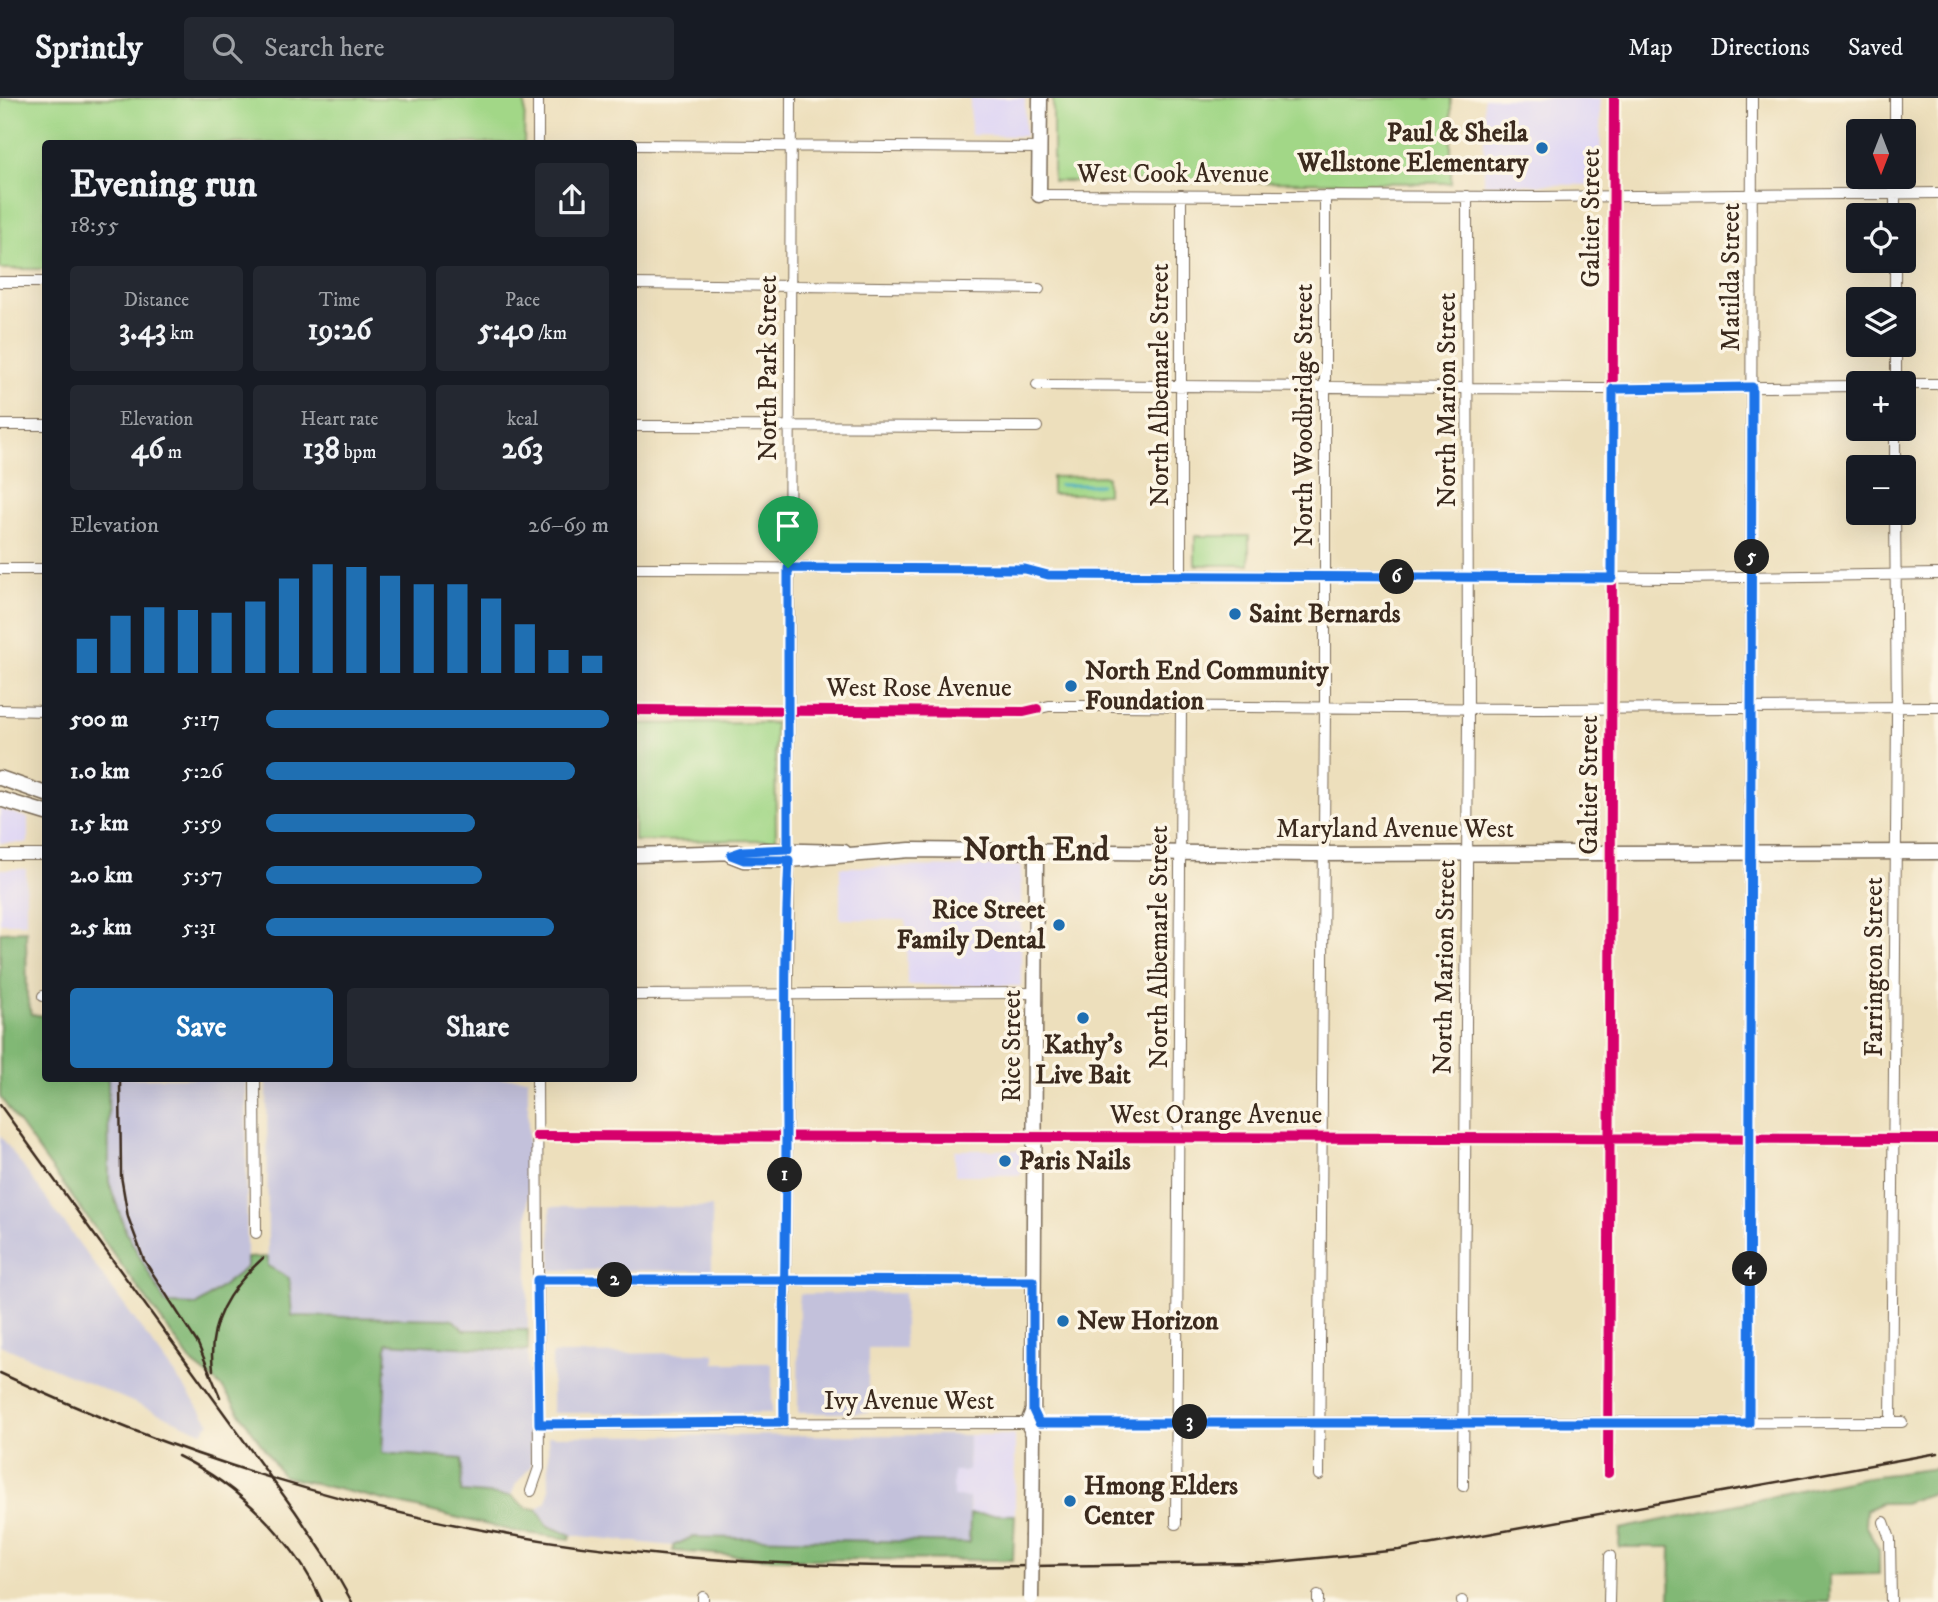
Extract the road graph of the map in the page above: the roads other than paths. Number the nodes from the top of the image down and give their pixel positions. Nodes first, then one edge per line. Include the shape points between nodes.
1 (538, 98) edge
2 (790, 98) edge
3 (1040, 98) edge
4 (1614, 98) edge
5 (1752, 98) edge
6 (1895, 98) edge
7 (1895, 119) edge
8 (538, 140) edge
9 (637, 145) edge
10 (790, 145) junction
11 (1040, 148) junction
12 (1895, 189) edge
13 (1938, 193) edge
14 (1895, 194) junction
15 (1039, 195) joint
16 (1181, 195) junction
17 (1752, 195) junction
18 (1325, 196) junction
19 (1467, 196) junction
20 (1614, 197) junction
21 (1895, 203) edge
22 (0, 282) edge
23 (42, 282) edge
24 (637, 284) edge
25 (789, 286) junction
26 (1039, 289) dead end
27 (1916, 384) edge
28 (1938, 384) edge
29 (1037, 385) dead end
30 (1181, 386) junction
31 (1846, 386) edge
32 (1324, 387) junction
33 (1752, 387) junction
34 (1469, 388) junction
35 (1613, 389) junction
36 (0, 425) edge
37 (42, 425) edge
38 (788, 425) junction
39 (637, 426) edge
40 (1037, 427) dead end
41 (1895, 525) edge
42 (637, 568) edge
43 (788, 568) junction
44 (0, 569) edge
45 (42, 569) edge
46 (1938, 574) edge
47 (1181, 575) junction
48 (1894, 575) junction
49 (1325, 576) junction
50 (1468, 577) junction
51 (1752, 577) junction
52 (1612, 578) junction
53 (1181, 706) junction
54 (1325, 707) junction
55 (1897, 707) junction
56 (1938, 707) edge
57 (1468, 708) junction
58 (1752, 708) junction
59 (1612, 709) junction
60 (0, 710) edge
61 (42, 710) edge
62 (637, 710) edge
63 (787, 710) junction
64 (0, 778) edge
65 (42, 793) edge
66 (0, 799) edge
67 (42, 812) edge
68 (1036, 850) junction
69 (1752, 852) junction
70 (1896, 852) junction
71 (1938, 852) edge
72 (1467, 853) junction
73 (1611, 853) junction
74 (1181, 854) junction
75 (1323, 854) junction
76 (0, 855) edge
77 (42, 855) edge
78 (637, 855) edge
79 (788, 855) junction
80 (1034, 993) junction
81 (637, 995) edge
82 (785, 995) junction
83 (255, 1082) edge
84 (537, 1082) edge
85 (537, 1136) junction
86 (786, 1138) junction
87 (1034, 1138) junction
88 (1178, 1138) junction
89 (1321, 1138) junction
90 (1465, 1138) junction
91 (1610, 1138) junction
92 (1751, 1138) junction
93 (1894, 1138) junction
94 (1938, 1139) edge
95 (256, 1233) dead end
96 (537, 1280) junction
97 (783, 1280) junction
98 (1033, 1281) junction
99 (784, 1422) junction
100 (1176, 1422) junction
101 (1319, 1422) junction
102 (1463, 1422) junction
103 (1897, 1422) joint
104 (1033, 1423) junction
105 (1610, 1423) junction
106 (1749, 1423) junction
107 (539, 1424) junction
108 (1608, 1473) dead end
109 (1319, 1475) dead end
110 (1462, 1486) dead end
111 (531, 1491) dead end
112 (1884, 1522) dead end
113 (1177, 1524) dead end
114 (1610, 1556) dead end
115 (1032, 1600) edge
116 (1609, 1602) edge
117 (1891, 1602) edge

1 - 8 street
2 - 10 street, North Park Street
3 - 11 main road
4 - 20 street, Galtier Street
5 - 17 street, Matilda Street
6 - 7 street
9 - 10 street, West Cook Avenue
10 - 11 street, West Cook Avenue
10 - 25 street, North Park Street
11 - 15 main road
12 - 14 street
13 - 14 street, West Cook Avenue
14 - 17 street, West Cook Avenue
14 - 21 street
15 - 16 street, West Cook Avenue
16 - 18 street, West Cook Avenue
16 - 30 street, North Albemarle Street
17 - 20 street, West Cook Avenue
17 - 33 street, Matilda Street
18 - 19 street, West Cook Avenue
18 - 32 street, North Woodbridge Street
19 - 20 street, West Cook Avenue
19 - 34 street, North Marion Street
20 - 35 street, Galtier Street
22 - 23 street
24 - 25 street
25 - 26 street
25 - 38 street, North Park Street
27 - 28 street
29 - 30 street
30 - 32 street
30 - 47 street, North Albemarle Street
31 - 33 street
32 - 34 street
32 - 49 street, North Woodbridge Street
33 - 35 street
33 - 51 street, Matilda Street
34 - 35 street
34 - 50 street, North Marion Street
35 - 52 street, Galtier Street
36 - 37 street
38 - 39 street
38 - 40 street
38 - 43 street, North Park Street
41 - 48 street, Farrington Street
42 - 43 street
43 - 47 street
43 - 63 street, North Park Street
44 - 45 street
46 - 48 street
47 - 49 street
48 - 51 street
48 - 55 street, Farrington Street
49 - 50 street
49 - 54 street, North Woodbridge Street
50 - 52 street
50 - 57 street, North Marion Street
51 - 52 street
51 - 58 street, Matilda Street
52 - 59 street, Galtier Street
53 - 54 street, West Rose Avenue
53 - 63 street, West Rose Avenue via 1049,706 1024,712
53 - 74 street, North Albemarle Street
54 - 57 street, West Rose Avenue
54 - 75 street, North Woodbridge Street
55 - 56 street, West Rose Avenue
55 - 58 street, West Rose Avenue
55 - 70 street, Farrington Street
57 - 59 street, West Rose Avenue
57 - 72 street, North Marion Street
58 - 59 street, West Rose Avenue
58 - 69 street, Matilda Street
59 - 73 street, Galtier Street
60 - 61 street
62 - 63 street, West Rose Avenue
63 - 79 street, North Park Street
64 - 65 main road
66 - 67 main road
68 - 74 main road, Maryland Avenue West
68 - 79 main road, Maryland Avenue West
68 - 80 main road, Rice Street
69 - 70 main road, Maryland Avenue West
69 - 73 main road, Maryland Avenue West
69 - 92 street, Matilda Street
70 - 71 main road, Maryland Avenue West
70 - 93 street, Farrington Street
72 - 73 main road, Maryland Avenue West
72 - 75 main road, Maryland Avenue West
72 - 90 street, North Marion Street
73 - 91 street, Galtier Street
74 - 75 main road, Maryland Avenue West
74 - 88 street, North Albemarle Street
75 - 89 street, North Woodbridge Street
76 - 77 street
78 - 79 main road, Maryland Avenue West via 731,855 744,860
79 - 82 street, North Park Street
80 - 82 street
80 - 87 main road, Rice Street
81 - 82 street
82 - 86 street, North Park Street
83 - 95 street
84 - 85 street
85 - 86 street, West Orange Avenue
85 - 96 street
86 - 87 street, West Orange Avenue
86 - 97 street, North Park Street
87 - 88 street, West Orange Avenue
87 - 98 main road, Rice Street
88 - 89 street, West Orange Avenue
88 - 100 street, North Albemarle Street
89 - 90 street, West Orange Avenue
89 - 101 street, North Woodbridge Street
90 - 91 street, West Orange Avenue
90 - 102 street, North Marion Street
91 - 92 street, West Orange Avenue
91 - 105 street, Galtier Street
92 - 93 street, West Orange Avenue
92 - 106 street, Matilda Street
93 - 94 street, West Orange Avenue
93 - 103 street, Farrington Street
96 - 97 street
96 - 107 street
97 - 98 street
97 - 99 street, North Park Street
98 - 104 main road, Rice Street
99 - 104 street, Ivy Avenue West
99 - 107 street, Ivy Avenue West
100 - 101 street, Ivy Avenue West
100 - 104 street, Ivy Avenue West
100 - 113 street, North Albemarle Street
101 - 102 street, Ivy Avenue West
101 - 109 street, North Woodbridge Street
102 - 105 street, Ivy Avenue West
102 - 110 street, North Marion Street
103 - 106 street, Ivy Avenue West
104 - 115 main road, Rice Street, bridge
105 - 106 street, Ivy Avenue West
105 - 108 street, Galtier Street
107 - 111 street via 539,1468
112 - 117 street via 1890,1539
114 - 116 street

